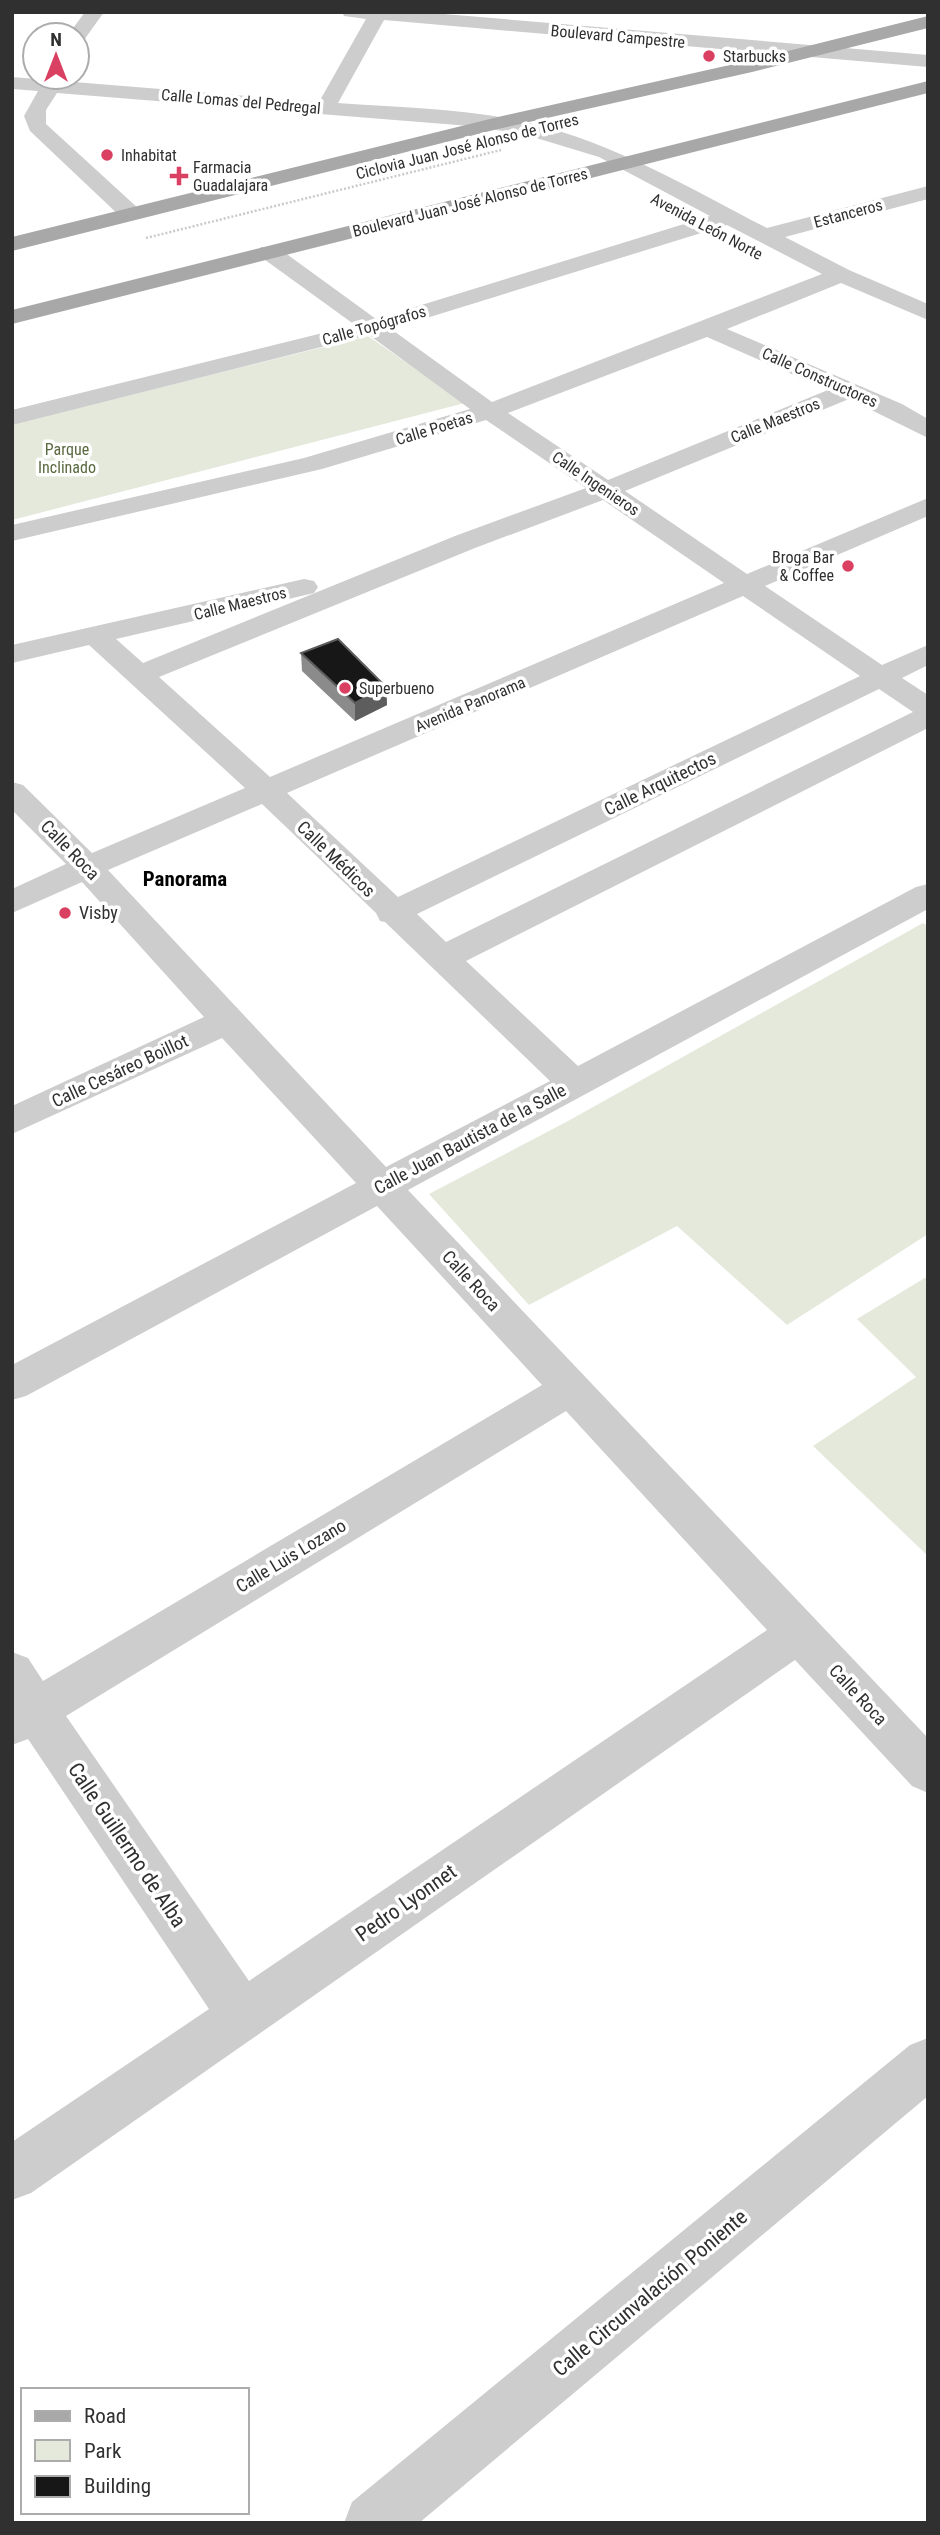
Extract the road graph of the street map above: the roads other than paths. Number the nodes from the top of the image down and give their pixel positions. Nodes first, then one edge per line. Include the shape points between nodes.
1 (351, 12) edge
2 (519, 12) edge
3 (378, 15) junction
4 (928, 22) edge
5 (861, 39) junction
6 (805, 52) junction
7 (928, 61) edge
8 (928, 87) edge
9 (91, 89) edge
10 (48, 91) edge
11 (325, 108) junction
12 (484, 124) junction
13 (597, 161) junction
14 (628, 163) junction
15 (928, 192) edge
16 (131, 214) junction
17 (732, 216) junction
18 (704, 225) junction
19 (767, 235) junction
20 (12, 244) edge
21 (269, 252) junction
22 (841, 275) junction
23 (817, 284) junction
24 (12, 317) edge
25 (927, 317) edge
26 (374, 327) junction
27 (710, 330) junction
28 (850, 390) junction
29 (489, 411) junction
30 (12, 418) edge
31 (928, 430) edge
32 (928, 484) edge
33 (606, 490) junction
34 (928, 506) edge
35 (12, 533) edge
36 (465, 542) junction
37 (735, 579) junction
38 (97, 637) junction
39 (12, 654) edge
40 (928, 654) edge
41 (139, 675) junction
42 (881, 677) junction
43 (928, 709) edge
44 (928, 716) edge
45 (257, 783) junction
46 (12, 792) edge
47 (78, 857) junction
48 (12, 872) edge
49 (928, 895) edge
50 (12, 902) edge
51 (392, 913) junction
52 (443, 958) junction
53 (227, 1021) junction
54 (574, 1083) junction
55 (12, 1121) edge
56 (383, 1186) junction
57 (12, 1384) edge
58 (570, 1388) junction
59 (800, 1632) junction
60 (20, 1702) edge
61 (928, 1771) edge
62 (243, 2015) junction
63 (928, 2063) edge
64 (12, 2174) edge
65 (373, 2523) edge

1 - 3 street, Boulevard Campestre
2 - 5 street, Boulevard Campestre
3 - 6 street, Boulevard Campestre
3 - 11 street
4 - 5 main road
5 - 6 main road
6 - 7 street, Boulevard Campestre
6 - 12 main road
8 - 14 main road, Boulevard Juan José Alonso de Torres
9 - 11 street, Calle Lomas del Pedregal
10 - 16 street via 35,109 37,127
11 - 12 street, Calle Lomas del Pedregal
12 - 13 street, Avenida León Norte
12 - 13 street, Avenida León Norte via 539,131
12 - 16 main road
13 - 14 main road, Boulevard Juan José Alonso de Torres
13 - 18 street, Avenida León Norte
13 - 21 main road, Boulevard Juan José Alonso de Torres
14 - 17 street, Avenida León Norte
15 - 19 street, Estanceros
16 - 20 main road
17 - 18 street, Calle Topógrafos
17 - 19 street, Avenida León Norte
18 - 23 street, Avenida León Norte
18 - 26 street, Calle Topógrafos
19 - 22 street, Avenida León Norte
21 - 24 main road, Boulevard Juan José Alonso de Torres
21 - 26 street, Calle Ingenieros
22 - 23 street, Calle Poetas
22 - 25 street, Avenida León Norte
23 - 25 street, Avenida León Norte
23 - 27 street, Calle Poetas
26 - 29 street, Calle Ingenieros
26 - 30 street, Calle Topógrafos
27 - 28 street, Calle Constructores
27 - 29 street, Calle Poetas
28 - 31 street, Calle Constructores
28 - 33 street, Calle Maestros
29 - 33 street, Calle Ingenieros
29 - 35 street, Calle Poetas via 279,472
32 - 37 street, Avenida Panorama
33 - 36 street, Calle Maestros
33 - 37 street, Calle Ingenieros
34 - 37 street, Avenida Panorama
36 - 38 street, Calle Maestros
36 - 41 street, Calle Maestros
37 - 42 street, Calle Ingenieros
37 - 45 street, Avenida Panorama
38 - 39 street, Calle Maestros
38 - 41 street, Calle Médicos
40 - 42 street, Calle Arquitectos
41 - 45 street, Calle Médicos
42 - 43 street, Calle Ingenieros
42 - 51 street, Calle Arquitectos
44 - 52 street
45 - 47 street, Avenida Panorama
45 - 51 street, Calle Médicos
46 - 47 street, Calle Roca
47 - 48 street, Avenida Panorama
47 - 50 street, Avenida Panorama
47 - 53 street, Calle Roca
49 - 54 street, Calle Juan Bautista de la Salle
51 - 52 street, Calle Médicos
52 - 54 street, Calle Médicos
53 - 55 street, Calle Cesáreo Boillot
53 - 56 street, Calle Roca
54 - 56 street, Calle Juan Bautista de la Salle
56 - 57 street, Calle Juan Bautista de la Salle
56 - 58 street, Calle Roca
58 - 59 street, Calle Roca
58 - 60 street, Calle Luis Lozano
59 - 61 street, Calle Roca
59 - 62 street, Pedro Lyonnet
60 - 62 street, Calle Guillermo de Alba
62 - 64 street, Pedro Lyonnet
63 - 65 street, Calle Circunvalación Poniente

